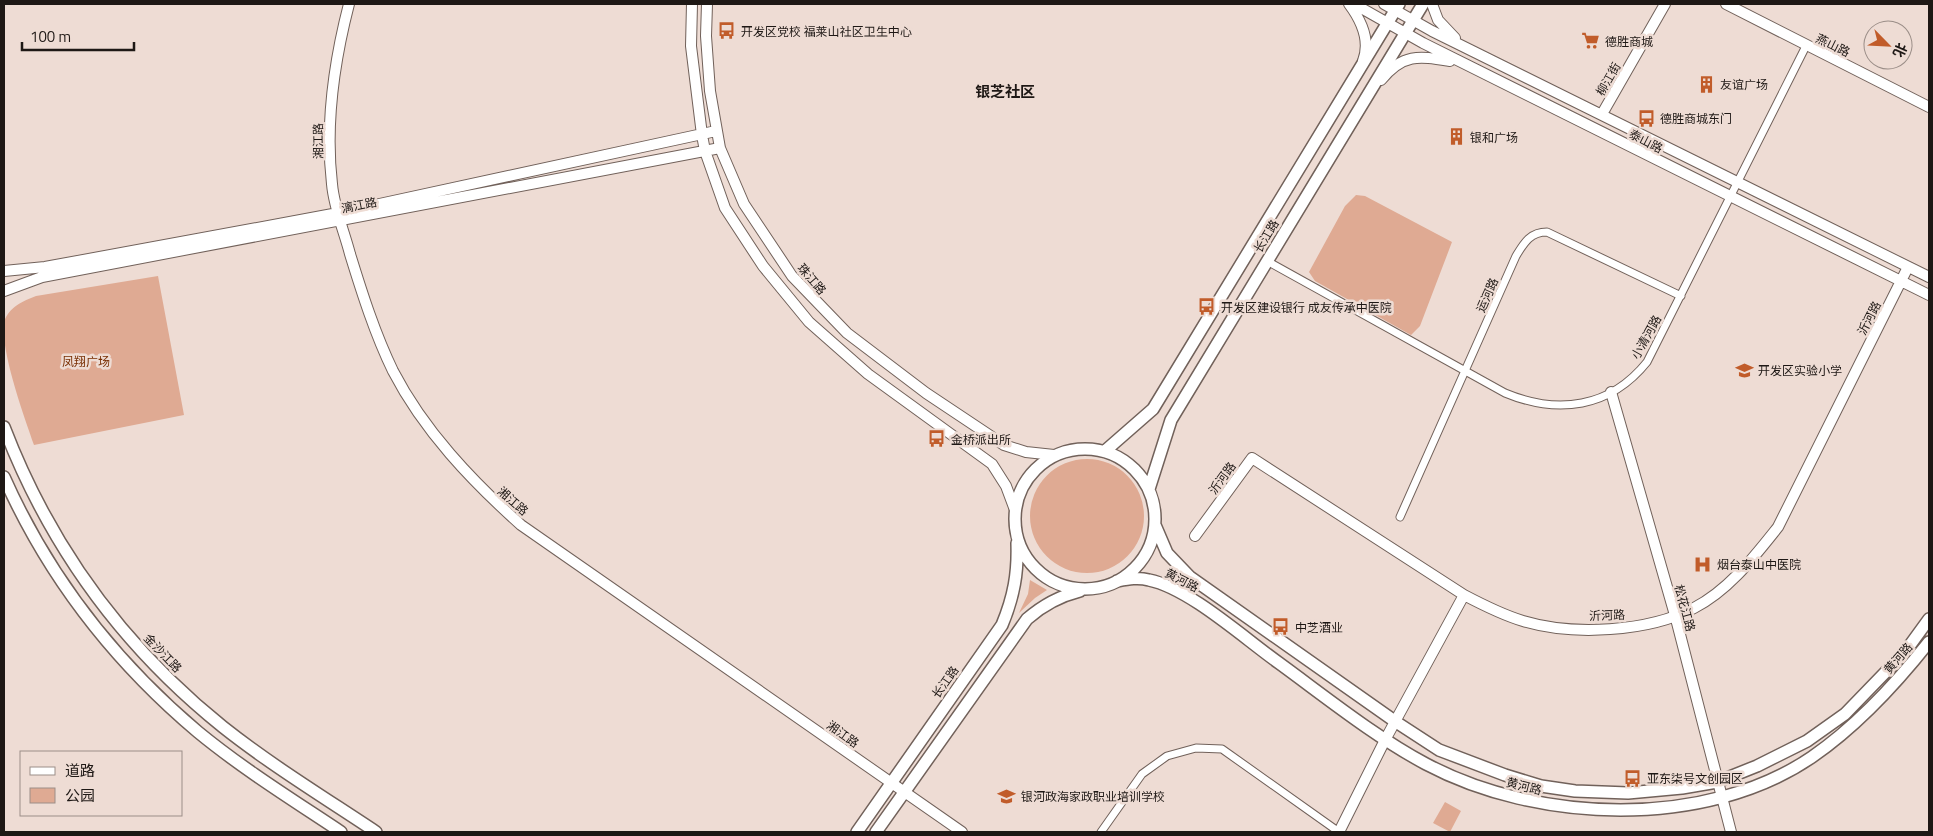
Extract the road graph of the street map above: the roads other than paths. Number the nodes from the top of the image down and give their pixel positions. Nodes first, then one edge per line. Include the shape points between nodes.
1 (349, 4) edge
2 (692, 4) edge
3 (707, 4) edge
4 (1349, 4) edge
5 (1354, 4) edge
6 (1384, 4) edge
7 (1423, 4) edge
8 (1432, 4) edge
9 (1665, 4) edge
10 (1726, 4) edge
11 (1397, 7) edge
12 (1413, 21) junction
13 (1386, 24) junction
14 (1405, 34) junction
15 (1806, 46) junction
16 (1469, 49) junction
17 (1462, 63) junction
18 (1360, 67) junction
19 (1367, 96) junction
20 (1929, 107) edge
21 (1602, 114) junction
22 (716, 131) junction
23 (702, 135) junction
24 (720, 148) junction
25 (705, 152) junction
26 (1737, 183) junction
27 (1730, 197) junction
28 (340, 217) junction
29 (1267, 261) junction
30 (1908, 267) junction
31 (4, 271) edge
32 (1929, 277) edge
33 (1902, 282) junction
34 (4, 291) edge
35 (1929, 295) edge
36 (1681, 296) junction
37 (1465, 371) junction
38 (1611, 392) junction
39 (4, 428) edge
40 (1105, 451) junction
41 (1054, 455) junction
42 (4, 477) edge
43 (1148, 490) junction
44 (1015, 510) junction
45 (1400, 517) dead end
46 (1155, 525) junction
47 (1016, 533) junction
48 (1195, 536) dead end
49 (1117, 581) junction
50 (1089, 589) junction
51 (1464, 595) junction
52 (1675, 615) junction
53 (1929, 619) edge
54 (1929, 642) edge
55 (1396, 722) junction
56 (1385, 740) junction
57 (891, 782) junction
58 (1717, 782) junction
59 (904, 792) junction
60 (1722, 798) junction
61 (342, 832) edge
62 (376, 832) edge
63 (857, 832) edge
64 (876, 832) edge
65 (962, 832) edge
66 (1101, 832) edge
67 (1339, 832) edge
68 (1731, 832) edge

1 - 28 main road, 湘江路 via 342,29 331,107 332,185
2 - 23 main road via 691,46
3 - 22 main road, 珠江路 via 706,46
4 - 18 main road via 1359,18 1366,45
5 - 13 main road, 泰山路
6 - 11 main road, 泰山路
7 - 12 main road, 长江路
8 - 16 main road via 1441,25
9 - 21 main road, 柳江街
10 - 15 main road, 燕山路
11 - 12 main road, 泰山路
11 - 13 main road, 长江路
12 - 14 main road, 长江路
12 - 16 main road, 泰山路
13 - 14 main road, 泰山路
13 - 18 main road, 长江路
14 - 17 main road, 泰山路
14 - 19 main road, 长江路
15 - 20 main road, 燕山路
15 - 26 street, 小清河路
16 - 21 main road, 泰山路
17 - 19 main road via 1411,57 1393,67
17 - 27 main road, 泰山路
18 - 40 main road, 长江路 via 1153,409
19 - 29 main road, 长江路
21 - 26 main road, 泰山路
22 - 23 main road, 漓江路
22 - 24 main road, 珠江路
23 - 25 main road
23 - 28 main road, 漓江路
24 - 25 main road, 漓江路
24 - 41 main road, 珠江路 via 744,204 778,257 822,310 847,333 918,388 1004,445 1026,452
25 - 28 main road, 漓江路
25 - 44 main road via 725,208 763,266 808,322 868,374 992,464 1006,486
26 - 27 street, 小清河路
26 - 30 main road, 泰山路
27 - 33 main road, 泰山路
27 - 36 street, 小清河路
28 - 31 main road, 漓江路 via 45,267
28 - 34 main road, 漓江路 via 42,277
28 - 57 main road, 湘江路 via 362,294 394,371 442,444 483,491 521,525
29 - 37 street, 小清河路
29 - 43 main road, 长江路 via 1171,420
30 - 32 main road, 泰山路
30 - 33 main road, 沂河路
33 - 35 main road, 泰山路
33 - 52 main road, 沂河路 via 1778,527 1749,564 1719,591 1694,608
36 - 37 street, 运河路 via 1558,236 1537,232 1526,240 1516,256
36 - 38 street, 小清河路 via 1648,362 1634,378
37 - 38 street, 小清河路 via 1504,393 1543,405 1575,405
37 - 45 street, 运河路
38 - 52 main road, 松花江路
39 - 62 main road, 金沙江路 via 20,471 51,529 110,616 148,658 224,727
40 - 41 main road via 1081,448
40 - 43 main road via 1135,469
41 - 44 main road via 1030,474 1018,495
42 - 61 main road via 50,562 86,616 127,664 167,705 232,758
43 - 46 main road
44 - 47 main road
46 - 49 main road via 1144,556
46 - 55 main road, 黄河路 via 1167,553 1190,577
47 - 50 main road via 1030,562 1048,578 1074,588
47 - 57 main road, 长江路 via 1017,577 1014,595 1002,624
48 - 51 main road, 沂河路 via 1252,458
49 - 50 main road
49 - 56 main road, 黄河路 via 1150,580 1194,602
50 - 59 main road via 1065,595 1027,619
51 - 52 main road, 沂河路 via 1487,608 1524,621 1558,628 1642,626
51 - 55 main road
52 - 58 main road, 松花江路
53 - 58 main road, 黄河路 via 1905,652 1844,714 1807,741
54 - 60 main road, 黄河路 via 1881,698 1810,758 1763,783
55 - 56 main road
55 - 58 main road, 黄河路 via 1440,750 1541,786 1628,793
56 - 60 main road, 黄河路 via 1428,765 1498,793 1539,804 1574,809 1631,809
56 - 67 main road
57 - 59 main road, 湘江路
57 - 63 main road, 长江路
58 - 60 main road, 松花江路
59 - 64 main road
59 - 65 main road, 湘江路
60 - 68 main road, 松花江路
66 - 67 street via 1142,774 1167,756 1196,748 1222,749

